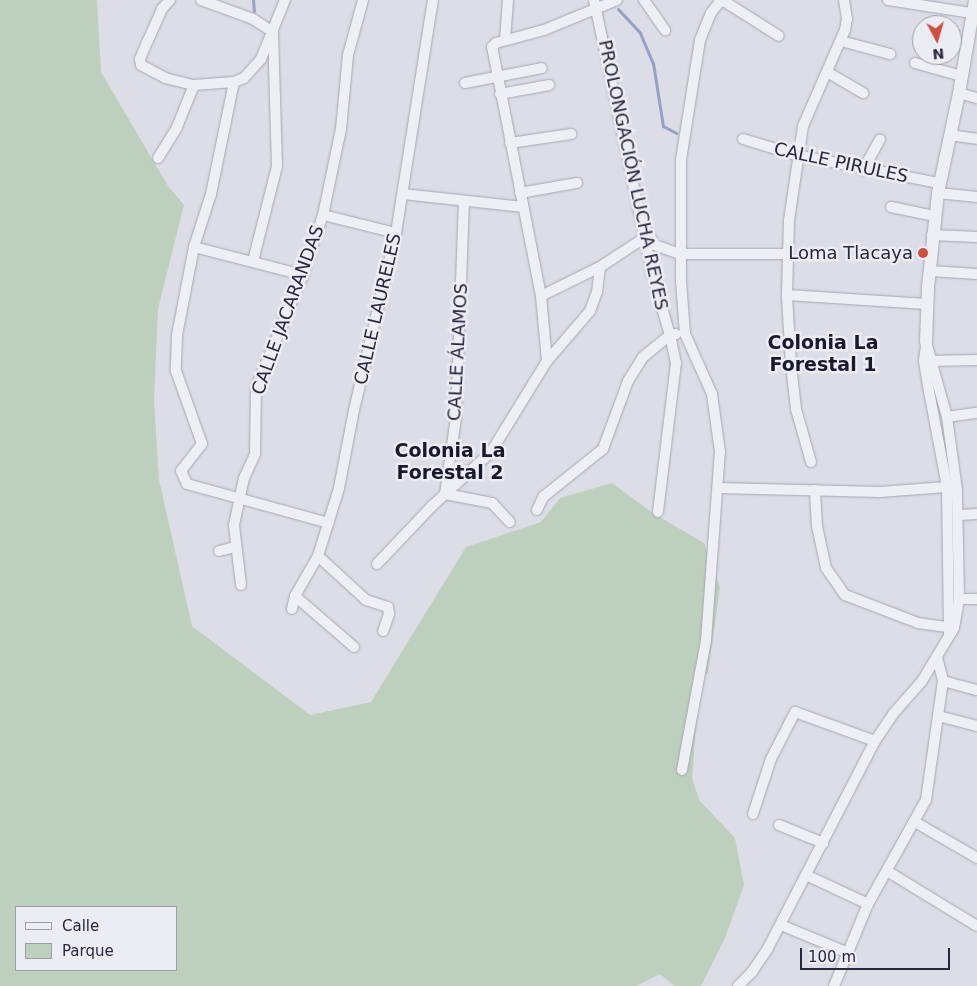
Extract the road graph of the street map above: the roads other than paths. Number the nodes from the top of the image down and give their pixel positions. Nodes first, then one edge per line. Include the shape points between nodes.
1 (171, 0) edge
2 (201, 0) edge
3 (285, 0) edge
4 (363, 0) edge
5 (433, 0) edge
6 (508, 0) edge
7 (617, 0) edge
8 (644, 0) edge
9 (722, 0) edge
10 (844, 0) edge
11 (888, 0) edge
12 (975, 0) edge
13 (227, 4) edge
14 (595, 5) edge
15 (975, 14) edge
16 (665, 30) dead end
17 (274, 32) junction
18 (780, 36) dead end
19 (505, 40) junction
20 (841, 41) junction
21 (890, 54) dead end
22 (922, 65) edge
23 (542, 68) dead end
24 (827, 72) junction
25 (962, 76) junction
26 (496, 77) junction
27 (234, 82) junction
28 (465, 83) dead end
29 (194, 85) junction
30 (549, 85) dead end
31 (863, 93) dead end
32 (960, 93) junction
33 (500, 94) junction
34 (977, 98) edge
35 (571, 134) dead end
36 (950, 135) junction
37 (743, 139) dead end
38 (880, 139) dead end
39 (977, 139) edge
40 (510, 143) junction
41 (796, 155) junction
42 (158, 158) dead end
43 (863, 170) junction
44 (577, 183) dead end
45 (938, 188) junction
46 (520, 193) junction
47 (402, 194) junction
48 (977, 197) edge
49 (464, 201) junction
50 (523, 207) junction
51 (891, 207) dead end
52 (323, 216) junction
53 (935, 216) junction
54 (641, 221) junction
55 (396, 233) junction
56 (932, 235) junction
57 (977, 237) edge
58 (644, 238) junction
59 (194, 246) junction
60 (680, 254) junction
61 (788, 254) junction
62 (253, 261) junction
63 (600, 267) junction
64 (930, 270) junction
65 (977, 274) edge
66 (304, 276) junction
67 (787, 295) junction
68 (541, 296) junction
69 (927, 304) junction
70 (685, 334) junction
71 (670, 335) junction
72 (926, 342) joint
73 (977, 360) edge
74 (547, 361) junction
75 (928, 361) junction
76 (977, 413) edge
77 (947, 417) junction
78 (811, 462) dead end
79 (947, 487) junction
80 (718, 488) junction
81 (815, 490) junction
82 (445, 494) junction
83 (241, 500) junction
84 (537, 510) dead end
85 (658, 512) dead end
86 (977, 514) edge
87 (959, 515) junction
88 (510, 522) dead end
89 (329, 523) junction
90 (235, 547) junction
91 (218, 551) dead end
92 (318, 556) junction
93 (377, 564) dead end
94 (242, 586) dead end
95 (295, 596) junction
96 (977, 599) edge
97 (959, 600) junction
98 (292, 609) dead end
99 (383, 630) dead end
100 (950, 631) junction
101 (354, 647) dead end
102 (937, 656) junction
103 (943, 681) junction
104 (977, 690) edge
105 (938, 716) junction
106 (977, 726) edge
107 (875, 741) junction
108 (682, 770) dead end
109 (753, 814) dead end
110 (916, 822) junction
111 (779, 825) dead end
112 (823, 842) junction
113 (977, 858) edge
114 (887, 870) junction
115 (808, 876) junction
116 (868, 904) junction
117 (781, 925) junction
118 (977, 926) edge
119 (846, 952) junction
120 (738, 986) edge
121 (834, 986) edge

1 - 29 street via 162,9 140,59 141,65 165,78
2 - 13 street
3 - 17 street
4 - 52 street, CALLE JACARANDAS via 348,55 341,129
5 - 47 street, CALLE LAURELES
6 - 19 street
7 - 14 street
8 - 16 street
9 - 18 street
9 - 60 street via 711,14 700,40 681,160
10 - 20 street via 848,20
11 - 15 street
12 - 15 street
13 - 17 street
14 - 19 street via 544,30
14 - 54 street, PROLONGACIÓN LUCHA REYES
15 - 25 street
17 - 27 street via 261,59 244,78
17 - 62 street via 277,166
19 - 26 street via 492,47
20 - 21 street
20 - 24 street
22 - 25 street
23 - 26 street
24 - 31 street
24 - 41 street via 810,105
25 - 32 street
26 - 28 street
26 - 33 street
27 - 29 street
27 - 59 street via 211,194
29 - 42 street via 177,126
30 - 33 street
32 - 34 street
32 - 36 street
33 - 40 street
35 - 40 street
36 - 39 street
36 - 45 street
37 - 41 street, CALLE PIRULES
38 - 43 street
40 - 46 street
41 - 43 street, CALLE PIRULES
41 - 61 street
43 - 45 street, CALLE PIRULES
44 - 46 street
45 - 48 street, CALLE PIRULES
45 - 53 street
46 - 50 street
47 - 49 street
47 - 55 street, CALLE LAURELES
49 - 50 street
49 - 82 street, CALLE ÁLAMOS via 456,418
50 - 68 street
51 - 53 street
52 - 55 street
52 - 66 street, CALLE JACARANDAS
53 - 56 street
54 - 58 street, PROLONGACIÓN LUCHA REYES
54 - 60 street via 655,245
55 - 89 street, CALLE LAURELES
56 - 57 street
56 - 64 street
58 - 63 street
58 - 71 street, PROLONGACIÓN LUCHA REYES
59 - 62 street
59 - 83 street via 175,362 202,444 181,471 187,484
60 - 61 street
60 - 70 street
61 - 67 street
62 - 66 street
63 - 68 street
63 - 74 street via 598,292 590,311
64 - 65 street
64 - 69 street
66 - 83 street, CALLE JACARANDAS via 256,387 256,445 244,478
67 - 69 street
67 - 78 street via 796,409
68 - 74 street
69 - 72 street
70 - 71 street, PROLONGACIÓN LUCHA REYES
70 - 80 street via 716,410 720,452
71 - 84 street via 643,357 628,381 603,449 542,497
71 - 85 street via 676,363
72 - 75 street
73 - 75 street
74 - 82 street via 491,452
75 - 77 street
75 - 79 street
76 - 77 street
77 - 87 street
79 - 81 street via 880,492
79 - 100 street
80 - 81 street
80 - 108 street via 706,641
81 - 100 street via 817,526 826,568 851,599
82 - 88 street via 492,503
82 - 93 street
83 - 89 street
83 - 90 street, CALLE JACARANDAS via 234,524
86 - 87 street
87 - 97 street
89 - 92 street, CALLE LAURELES
90 - 91 street
90 - 94 street, CALLE JACARANDAS
92 - 95 street, CALLE LAURELES
92 - 99 street via 366,600 390,611
95 - 98 street, CALLE LAURELES
95 - 101 street
96 - 97 street
97 - 100 street
100 - 102 street
102 - 103 street
102 - 107 street via 922,681
103 - 104 street
103 - 105 street
105 - 106 street
105 - 110 street via 926,800
107 - 109 street via 795,712 771,759
107 - 112 street
110 - 113 street
110 - 114 street
111 - 112 street
112 - 115 street
114 - 116 street
114 - 118 street
115 - 116 street
115 - 117 street
116 - 119 street
117 - 119 street
117 - 120 street via 752,972
119 - 121 street

